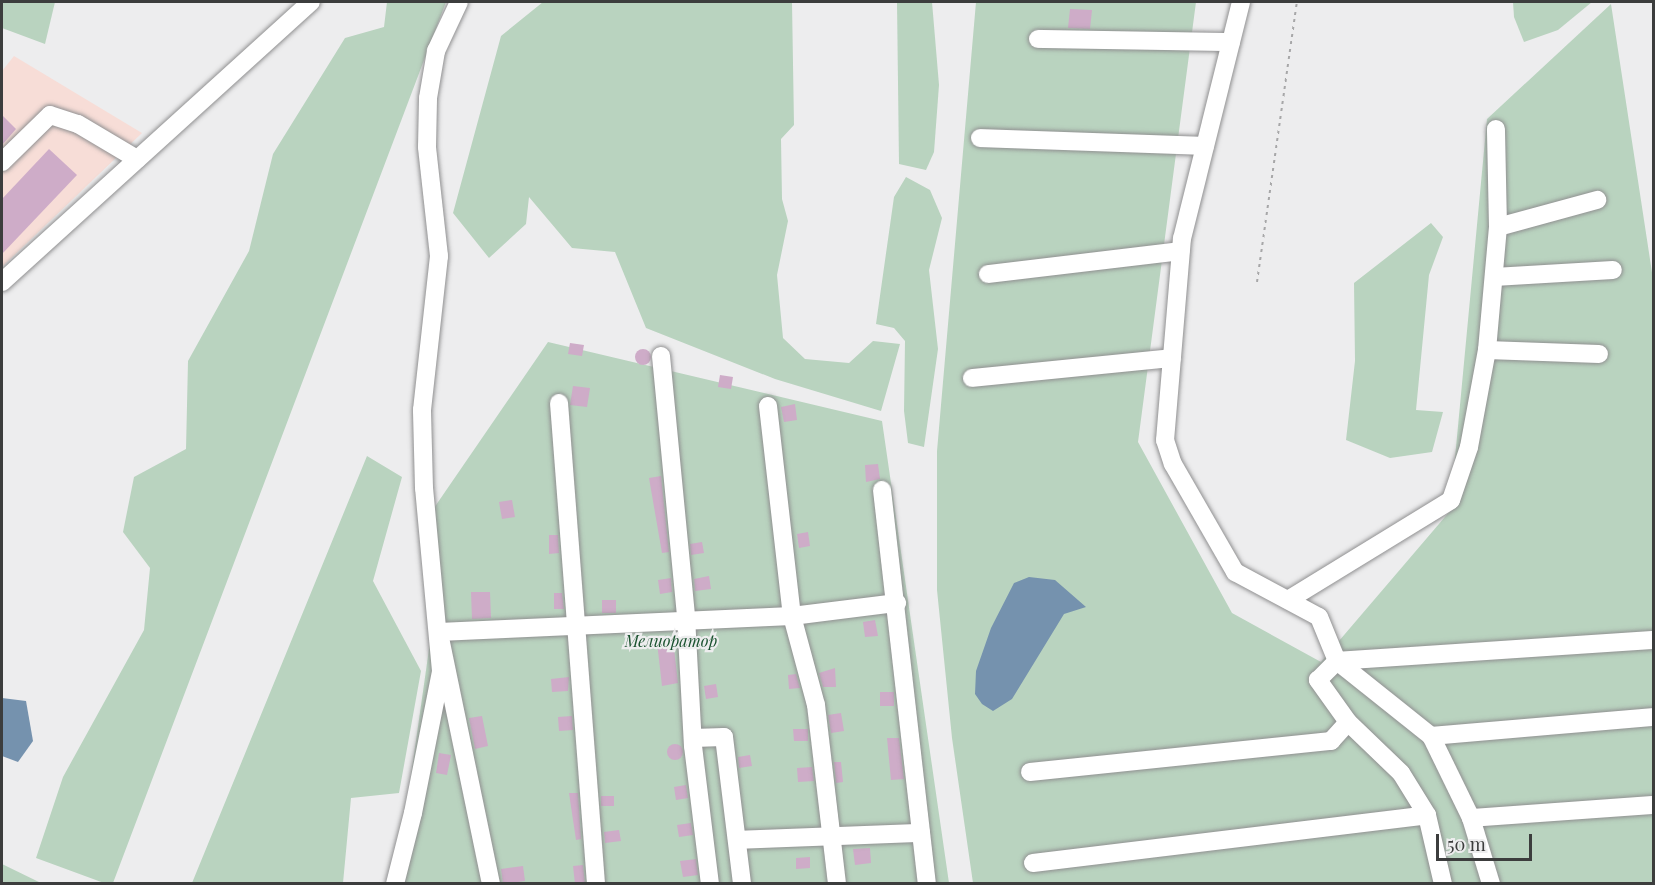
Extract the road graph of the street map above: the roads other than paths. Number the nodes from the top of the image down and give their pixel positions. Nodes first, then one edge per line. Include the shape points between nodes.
1 (311, 2) edge
2 (459, 2) edge
3 (1241, 2) edge
4 (1038, 39) dead end
5 (1231, 42) junction
6 (1496, 129) dead end
7 (980, 138) dead end
8 (1205, 146) junction
9 (138, 159) junction
10 (2, 162) edge
11 (1597, 200) dead end
12 (1498, 227) junction
13 (1181, 251) junction
14 (1613, 270) dead end
15 (988, 274) dead end
16 (1494, 277) junction
17 (2, 282) edge
18 (1487, 351) junction
19 (1599, 354) dead end
20 (661, 356) dead end
21 (1172, 358) junction
22 (972, 378) dead end
23 (559, 403) dead end
24 (768, 406) dead end
25 (882, 490) dead end
26 (1288, 600) junction
27 (897, 603) junction
28 (792, 615) junction
29 (686, 617) junction
30 (575, 624) junction
31 (439, 632) junction
32 (1653, 640) edge
33 (1337, 661) junction
34 (1653, 717) edge
35 (1348, 722) junction
36 (1431, 736) junction
37 (693, 738) junction
38 (1030, 772) dead end
39 (1653, 805) edge
40 (1427, 815) junction
41 (1472, 818) junction
42 (921, 833) junction
43 (832, 837) junction
44 (737, 840) junction
45 (1033, 863) dead end
46 (395, 884) edge
47 (492, 884) edge
48 (596, 884) edge
49 (710, 884) edge
50 (742, 884) edge
51 (837, 884) edge
52 (927, 884) edge
53 (1443, 884) edge
54 (1491, 884) edge

1 - 9 street
2 - 31 street via 436,51 428,98 428,147 439,256 422,410 424,488
3 - 5 street
4 - 5 street
5 - 8 street
6 - 12 street
7 - 8 street
8 - 13 street
9 - 10 street via 78,124 50,115
9 - 17 street
11 - 12 street
12 - 16 street
13 - 15 street
13 - 21 street
14 - 16 street
16 - 18 street
18 - 19 street
18 - 26 street via 1469,447 1451,500
20 - 29 street
21 - 22 street
21 - 26 street via 1165,440 1173,464 1235,572
23 - 30 street
24 - 28 street
25 - 27 street
26 - 33 street via 1319,617
27 - 28 street
27 - 42 street
28 - 29 street
28 - 43 street via 816,705
29 - 30 street
29 - 37 street
30 - 31 street
30 - 48 street
31 - 46 street via 441,671
31 - 47 street
32 - 33 street
33 - 35 street via 1318,680
33 - 36 street
34 - 36 street
35 - 38 street via 1331,741
35 - 40 street via 1401,773
36 - 41 street
37 - 44 street via 724,737
37 - 49 street
39 - 41 street
40 - 45 street
40 - 53 street
41 - 54 street
42 - 43 street
42 - 52 street
43 - 44 street
43 - 51 street
44 - 50 street

